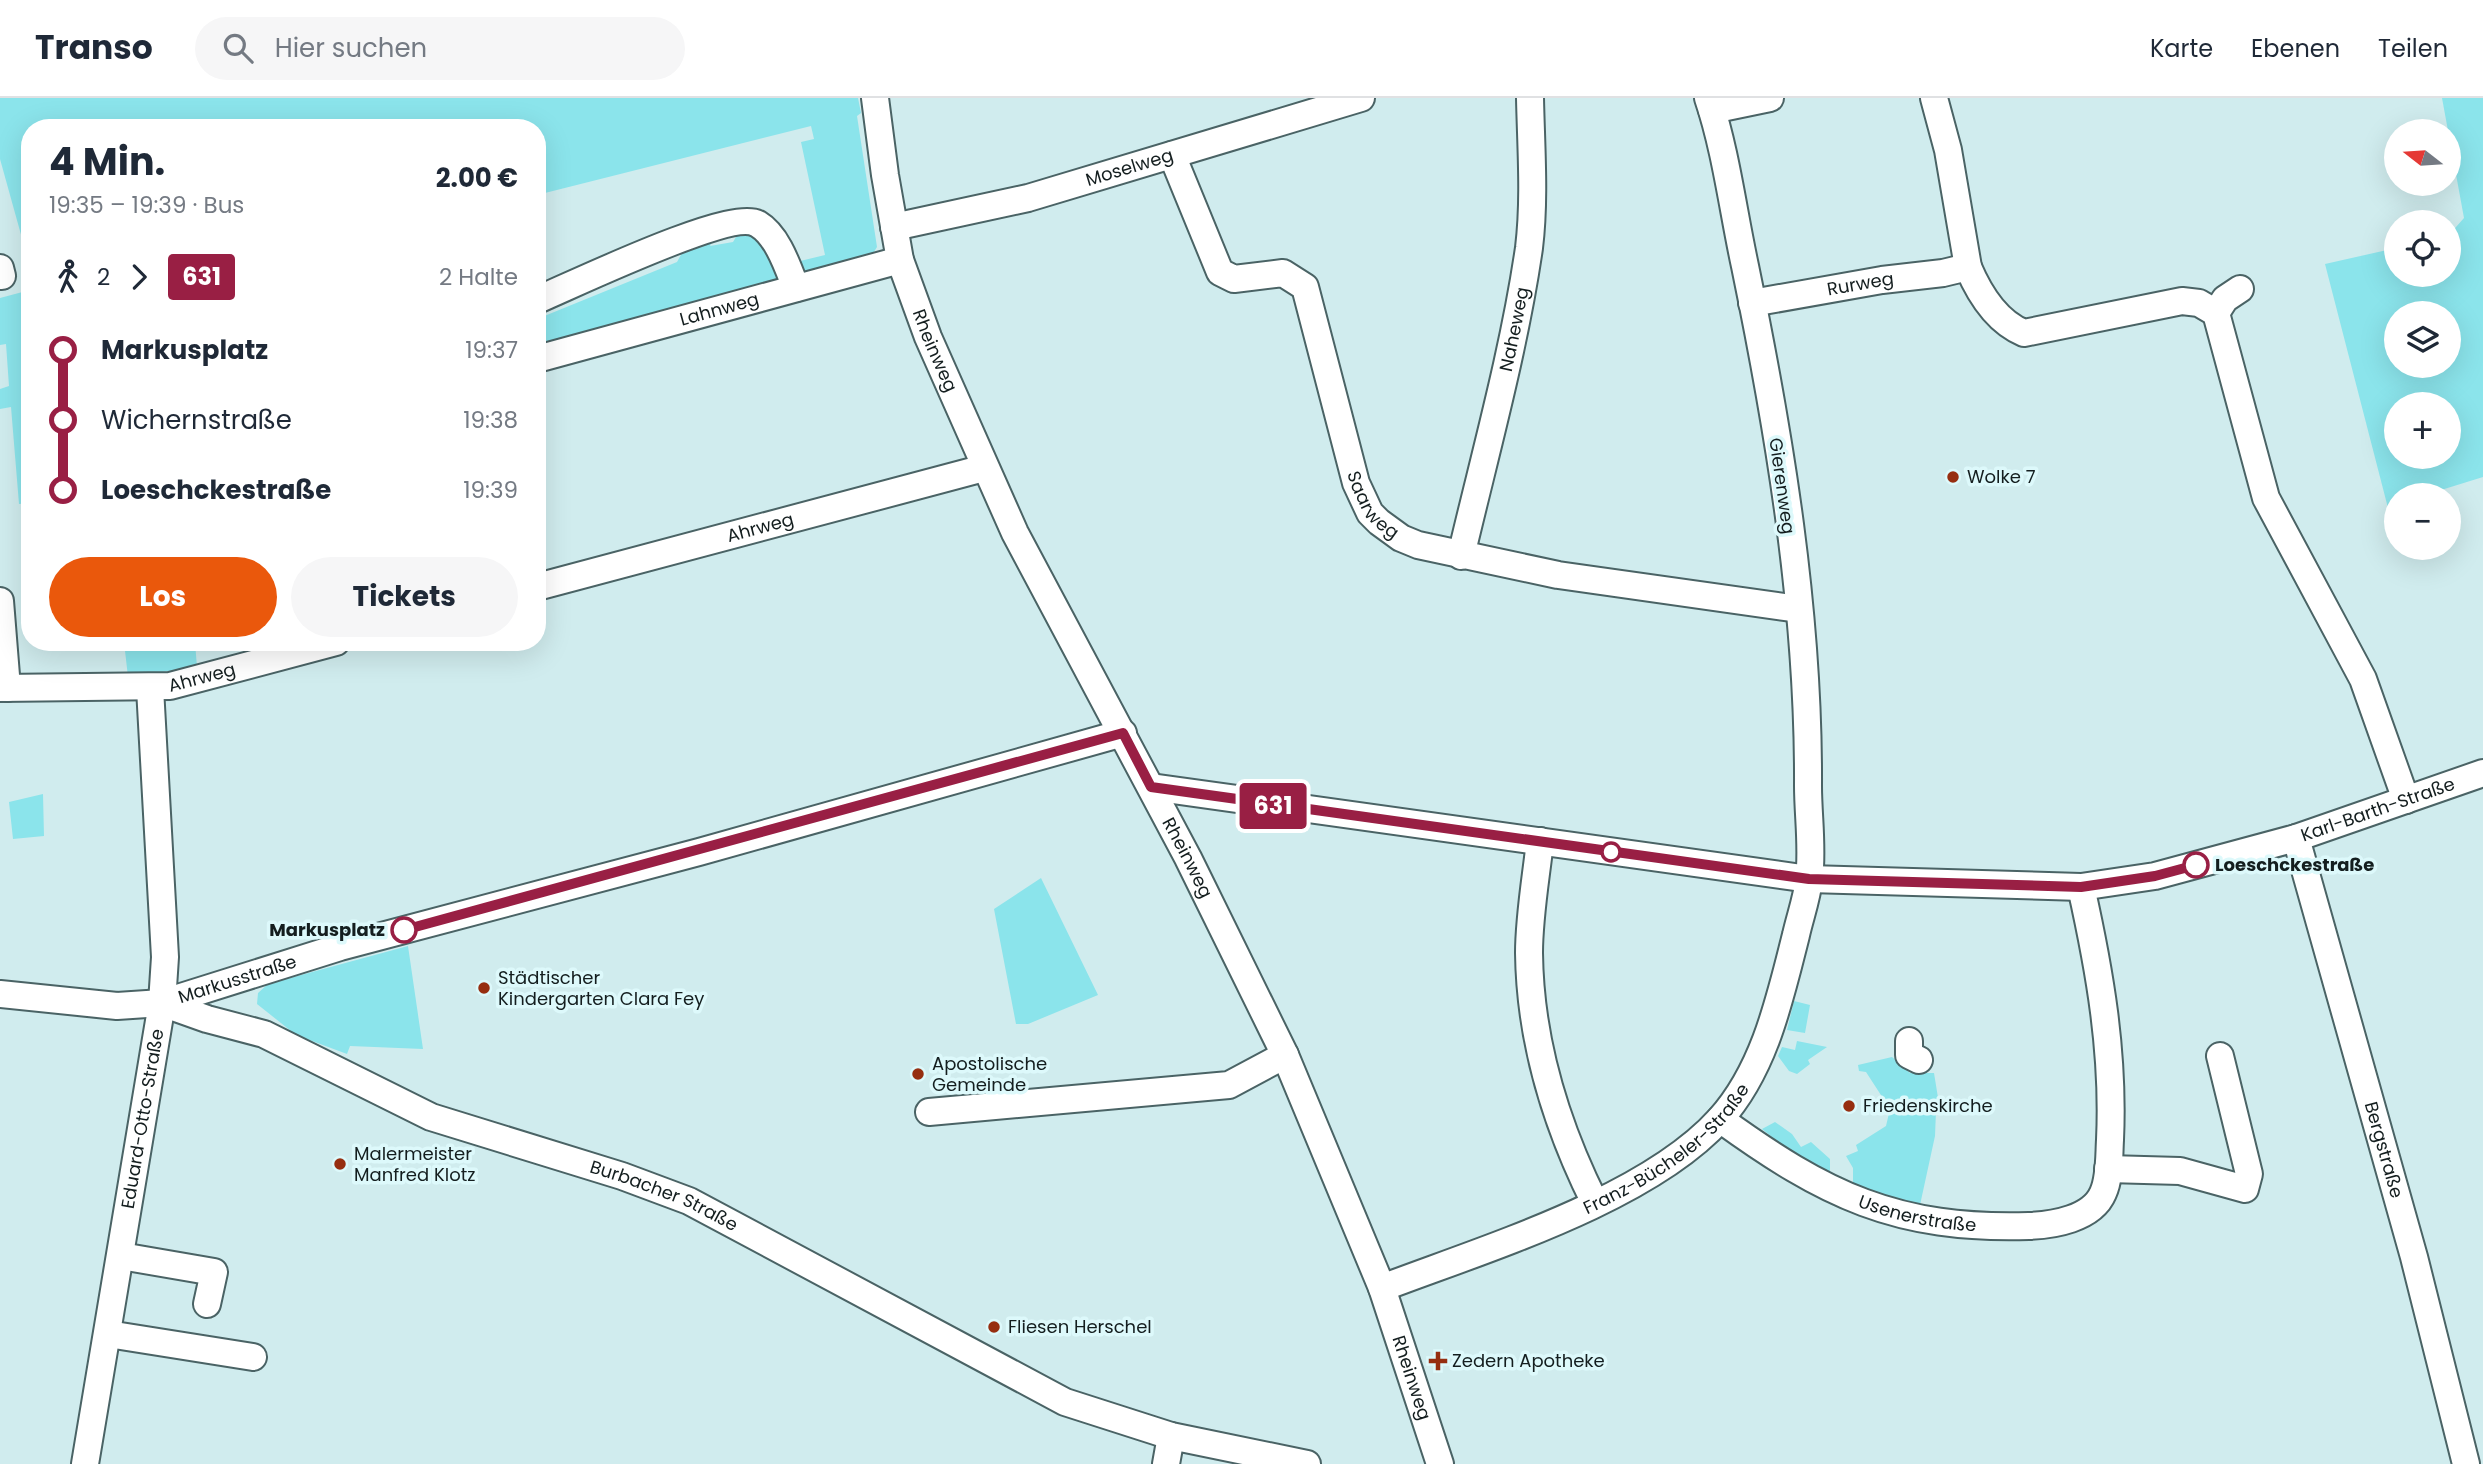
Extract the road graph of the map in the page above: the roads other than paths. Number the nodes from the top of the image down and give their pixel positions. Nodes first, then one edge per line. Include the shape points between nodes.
1 (875, 98) edge
2 (1361, 98) edge
3 (1530, 98) edge
4 (1770, 98) edge
5 (1934, 98) edge
6 (1710, 104) edge
7 (1172, 155) junction
8 (894, 227) junction
9 (900, 260) junction
10 (1968, 267) junction
11 (796, 288) junction
12 (2240, 289) dead end
13 (546, 296) edge
14 (1752, 303) junction
15 (2216, 313) junction
16 (546, 357) edge
17 (984, 468) junction
18 (1461, 556) junction
19 (546, 585) edge
20 (0, 601) edge
21 (1799, 609) junction
22 (302, 651) edge
23 (4, 688) edge
24 (149, 688) junction
25 (1123, 733) junction
26 (2483, 773) edge
27 (1151, 787) junction
28 (2406, 800) junction
29 (2296, 838) junction
30 (1540, 841) junction
31 (1809, 879) junction
32 (2081, 887) junction
33 (0, 994) edge
34 (162, 1003) junction
35 (1286, 1055) junction
36 (2220, 1056) dead end
37 (929, 1112) dead end
38 (1720, 1119) junction
39 (2108, 1169) junction
40 (1595, 1203) junction
41 (121, 1256) junction
42 (1382, 1288) junction
43 (207, 1304) dead end
44 (108, 1334) junction
45 (253, 1357) dead end
46 (1171, 1437) junction
47 (85, 1464) edge
48 (1166, 1464) edge
49 (1307, 1464) edge
50 (1440, 1464) edge
51 (2466, 1464) edge

1 - 8 street, Rheinweg
2 - 7 street, Moselweg
3 - 18 street, Naheweg via 1529,247
4 - 6 street
5 - 10 street
6 - 14 street, Gierenweg
7 - 8 street, Moselweg via 1028,198
7 - 18 street, Saarweg via 1220,272 1234,279 1283,273 1305,287 1356,483 1370,513 1401,538
8 - 9 street, Rheinweg
9 - 11 street, Lahnweg
9 - 17 street, Rheinweg
10 - 14 street, Rurweg
10 - 15 street via 1984,297 2011,328 2024,333 2182,301 2199,303
11 - 13 street via 766,232 757,223 743,222 708,228
11 - 16 street, Lahnweg
12 - 15 street via 2225,299
14 - 21 street, Gierenweg
15 - 28 street via 2266,498 2363,679
17 - 19 street, Ahrweg
17 - 25 street, Rheinweg
18 - 21 street, Saarweg via 1641,589
20 - 23 street
21 - 31 street, Gierenweg via 1809,732
22 - 24 street, Ahrweg via 199,680
23 - 24 street, Ahrweg
24 - 34 street, Eduard-Otto-Straße via 165,957
25 - 27 street, Rheinweg
25 - 34 street, Markusstraße via 340,947
26 - 28 street, Karl-Barth-Straße
27 - 30 street, Karl-Barth-Straße
27 - 35 street, Rheinweg
28 - 29 street, Karl-Barth-Straße
29 - 32 street, Karl-Barth-Straße via 2155,876
29 - 51 street, Bergstraße via 2414,1257
30 - 31 street, Karl-Barth-Straße
30 - 40 street via 1529,951 1533,1013 1557,1112
31 - 32 street, Karl-Barth-Straße
31 - 38 street, Franz-Bücheler-Straße via 1770,1029 1749,1077
32 - 39 street, Usenerstraße via 2108,1020 2112,1083
33 - 34 street, Burbacher Straße via 117,1006
34 - 41 street, Eduard-Otto-Straße
34 - 46 street, Burbacher Straße via 264,1034 431,1117 689,1201 1041,1391 1098,1415
35 - 37 street via 1230,1085
35 - 42 street, Rheinweg
36 - 39 street via 2249,1174 2245,1189 2180,1171
38 - 39 street, Usenerstraße via 1815,1183 1882,1209 1941,1223 2029,1226 2071,1218 2103,1194
38 - 40 street, Franz-Bücheler-Straße via 1635,1185
40 - 42 street, Franz-Bücheler-Straße
41 - 43 street via 214,1272
41 - 44 street, Eduard-Otto-Straße
42 - 50 street, Rheinweg
44 - 45 street
44 - 47 street, Eduard-Otto-Straße
46 - 48 street
46 - 49 street, Burbacher Straße

